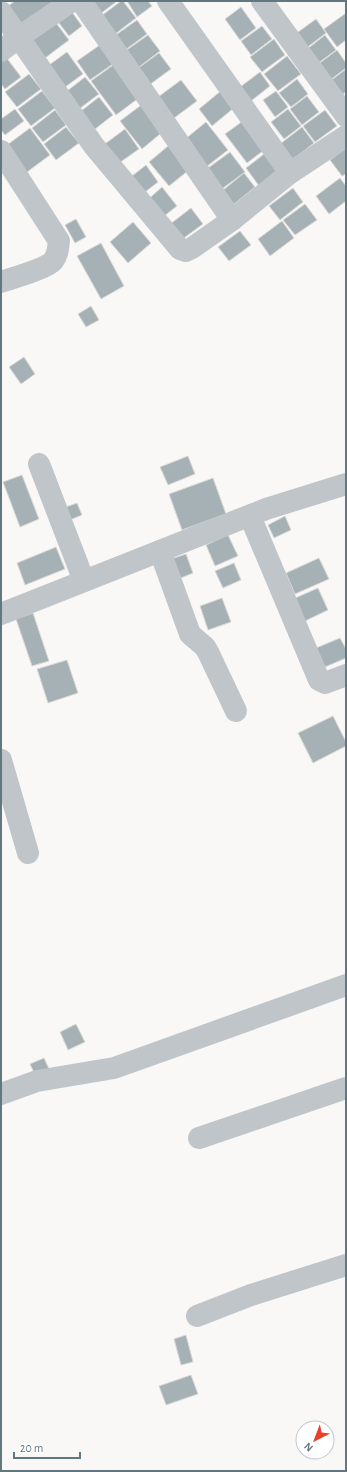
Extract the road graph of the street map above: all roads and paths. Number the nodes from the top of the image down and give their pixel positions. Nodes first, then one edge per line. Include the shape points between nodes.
1 (72, 1) edge
2 (81, 1) edge
3 (168, 1) edge
4 (262, 1) edge
5 (1, 12) edge
6 (19, 37) junction
7 (1, 51) edge
8 (346, 116) edge
9 (346, 136) edge
10 (1, 151) edge
11 (290, 173) junction
12 (232, 220) junction
13 (1, 282) edge
14 (39, 464) dead end
15 (346, 484) edge
16 (250, 516) junction
17 (160, 551) junction
18 (84, 581) junction
19 (2, 610) edge
20 (346, 675) edge
21 (236, 712) dead end
22 (1, 760) edge
23 (28, 853) dead end
24 (346, 985) edge
25 (346, 1088) edge
26 (1, 1094) edge
27 (199, 1138) dead end
28 (346, 1265) edge
29 (197, 1316) dead end

1 - 6 street
2 - 12 street
3 - 11 street
4 - 8 street
5 - 6 street
6 - 7 street
6 - 12 street via 94,146 180,249 186,251 192,248
9 - 11 street
10 - 13 street via 59,241 58,252 52,262 43,268
11 - 12 street
14 - 18 street
15 - 16 street
16 - 17 street
16 - 20 street via 320,680 325,683
17 - 18 street
17 - 21 street via 190,634 205,647
18 - 19 street
22 - 23 street
24 - 26 street via 114,1068 37,1081
25 - 27 street
28 - 29 street via 251,1295

